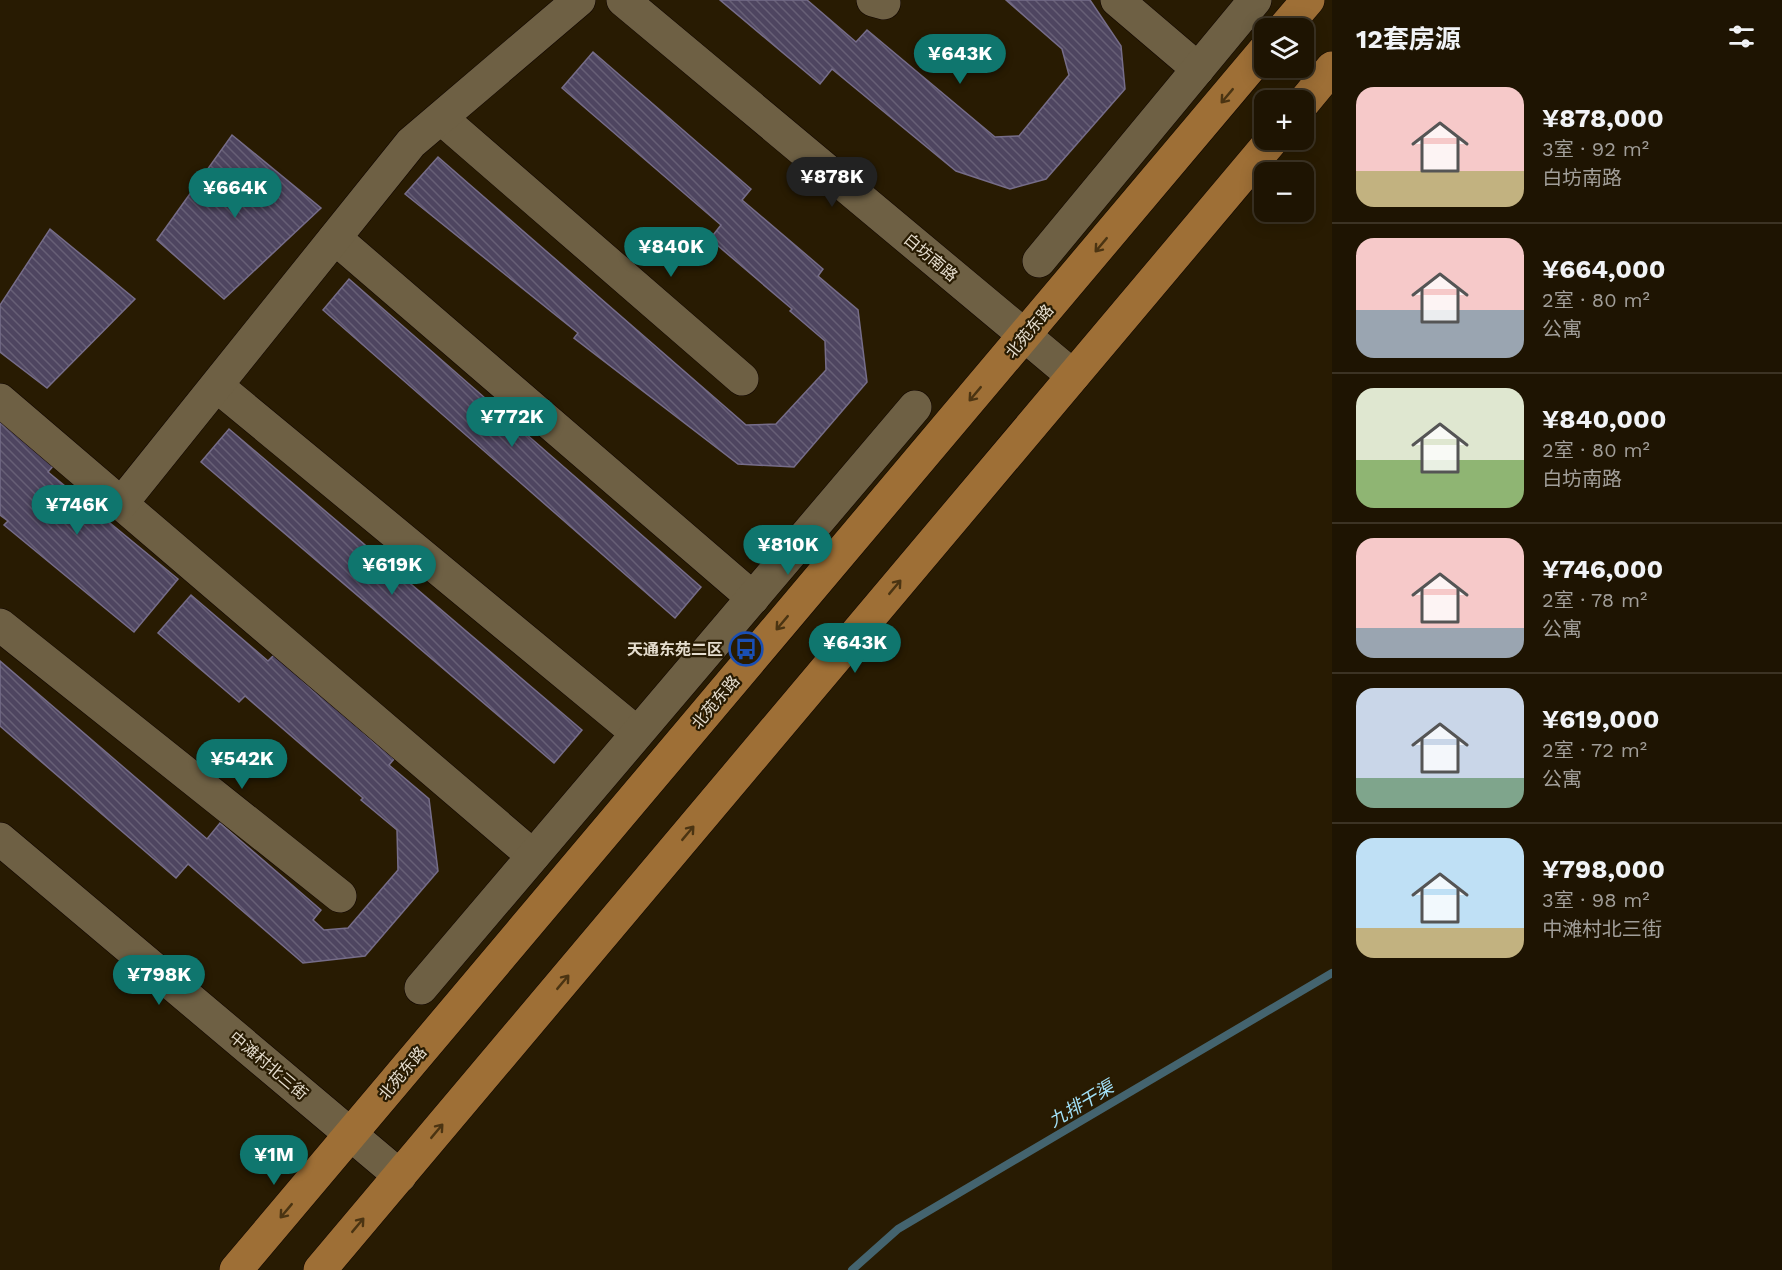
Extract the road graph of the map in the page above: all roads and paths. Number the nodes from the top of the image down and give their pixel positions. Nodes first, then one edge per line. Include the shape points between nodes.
1 (579, 0) edge
2 (623, 0) edge
3 (1117, 0) edge
4 (1255, 0) edge
5 (1308, 0) edge
6 (1293, 18) edge
7 (1254, 63) edge
8 (1332, 68) edge
9 (1198, 69) junction
10 (1314, 90) edge
11 (441, 118) junction
12 (1264, 150) edge
13 (335, 238) junction
14 (1039, 261) dead end
15 (1024, 336) junction
16 (1073, 376) junction
17 (742, 379) dead end
18 (217, 386) junction
19 (0, 400) edge
20 (915, 407) dead end
21 (121, 504) junction
22 (753, 598) junction
23 (0, 625) edge
24 (637, 733) junction
25 (0, 839) edge
26 (533, 856) junction
27 (340, 897) dead end
28 (421, 988) dead end
29 (350, 1134) junction
30 (400, 1176) junction
31 (236, 1270) edge
32 (320, 1270) edge

1 - 11 street
2 - 15 street, 白坊南路
3 - 9 street
4 - 9 street
5 - 6 main road
7 -> 15 main road, 北苑东路
8 - 10 main road
9 - 14 street
11 - 13 street via 411,143
11 - 17 street
12 - 16 main road
13 - 18 street
13 - 22 street
15 - 16 street, 白坊南路
15 -> 29 main road, 北苑东路
30 -> 16 main road
18 - 21 street
18 - 24 street
19 - 21 street
20 - 22 street
21 - 26 street
22 - 24 street
23 - 27 street
24 - 26 street
25 - 29 street, 中滩村北三街
26 - 28 street
29 - 30 street, 中滩村北三街
29 -> 31 main road, 北苑东路
32 -> 30 main road

